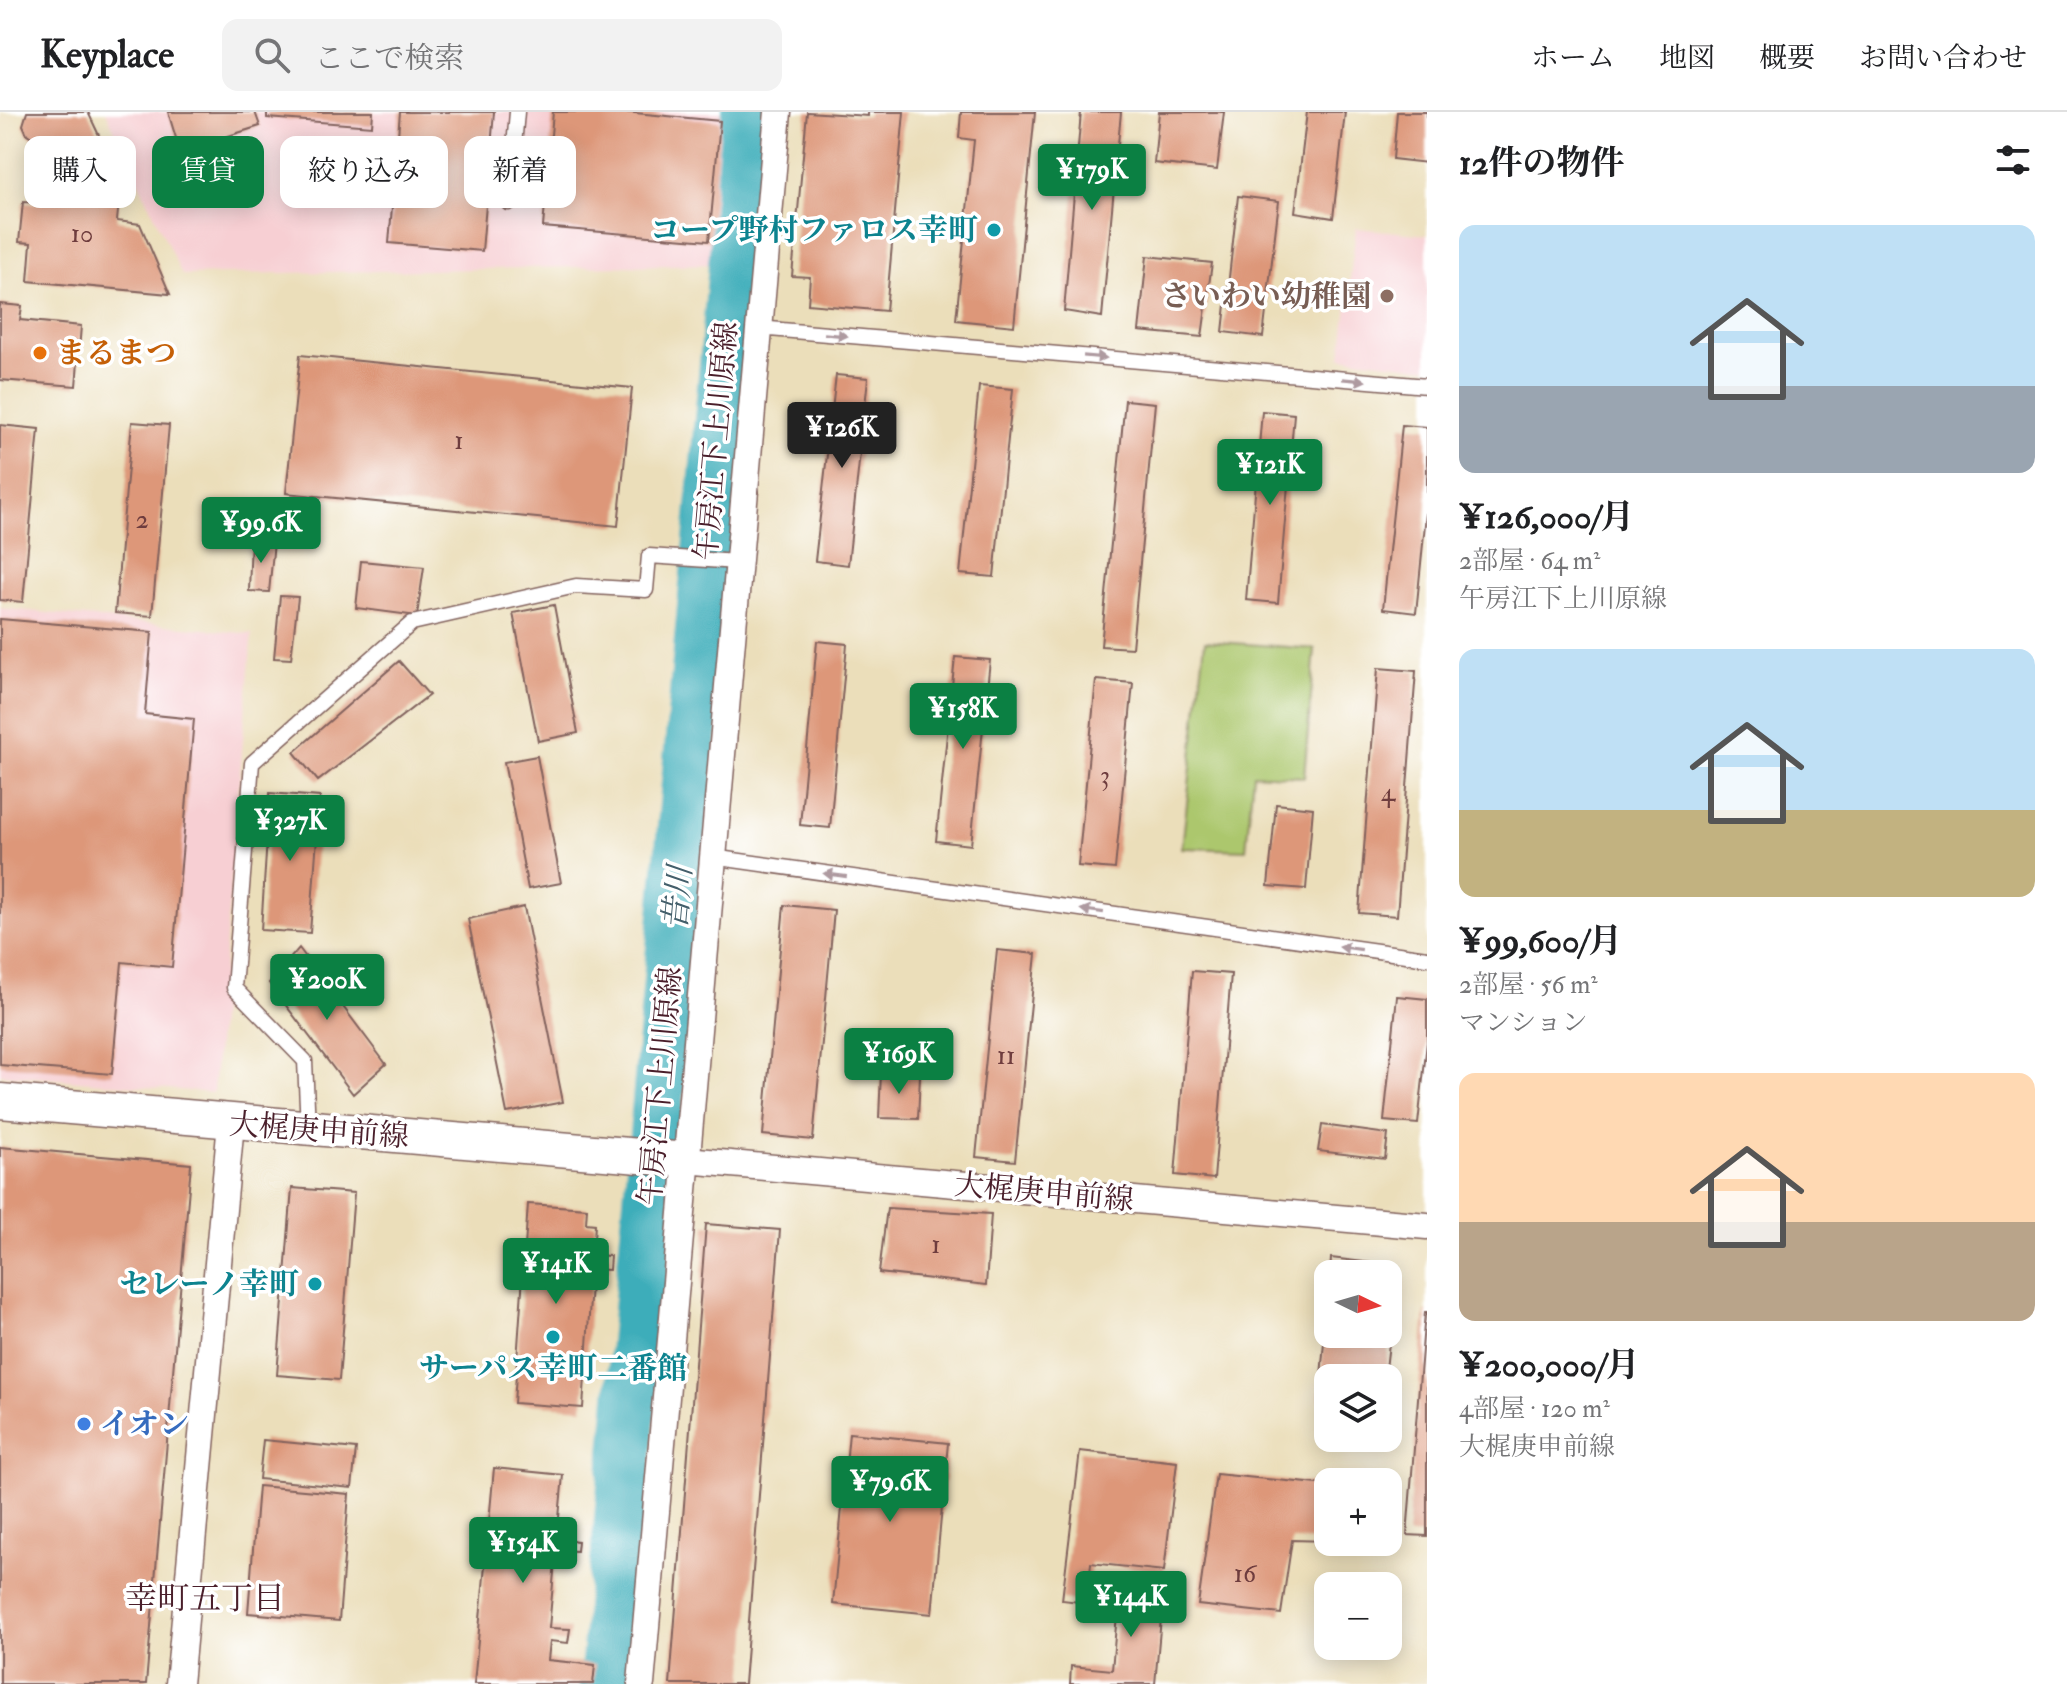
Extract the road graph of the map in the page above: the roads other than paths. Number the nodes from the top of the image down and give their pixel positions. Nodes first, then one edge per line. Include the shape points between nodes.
1 (517, 112) edge
2 (778, 112) edge
3 (515, 136) edge
4 (758, 328) junction
5 (1427, 386) edge
6 (728, 562) junction
7 (712, 857) junction
8 (1427, 958) edge
9 (0, 1101) edge
10 (231, 1123) junction
11 (308, 1129) junction
12 (662, 1157) junction
13 (1427, 1226) edge
14 (179, 1684) edge
15 (641, 1684) edge

1 - 3 lane
2 - 4 street, 午房江下上川原線
4 -> 5 lane
4 - 6 street, 午房江下上川原線
6 - 7 street, 午房江下上川原線
6 - 11 lane via 649,556 646,590 576,586 412,623 252,763 234,988 305,1061
8 -> 7 lane
7 - 12 street, 午房江下上川原線
9 - 10 street, 大梶庚申前線
10 - 11 street, 大梶庚申前線
10 - 14 street
11 - 12 street, 大梶庚申前線
12 - 13 street, 大梶庚申前線
12 - 15 street, 午房江下上川原線

